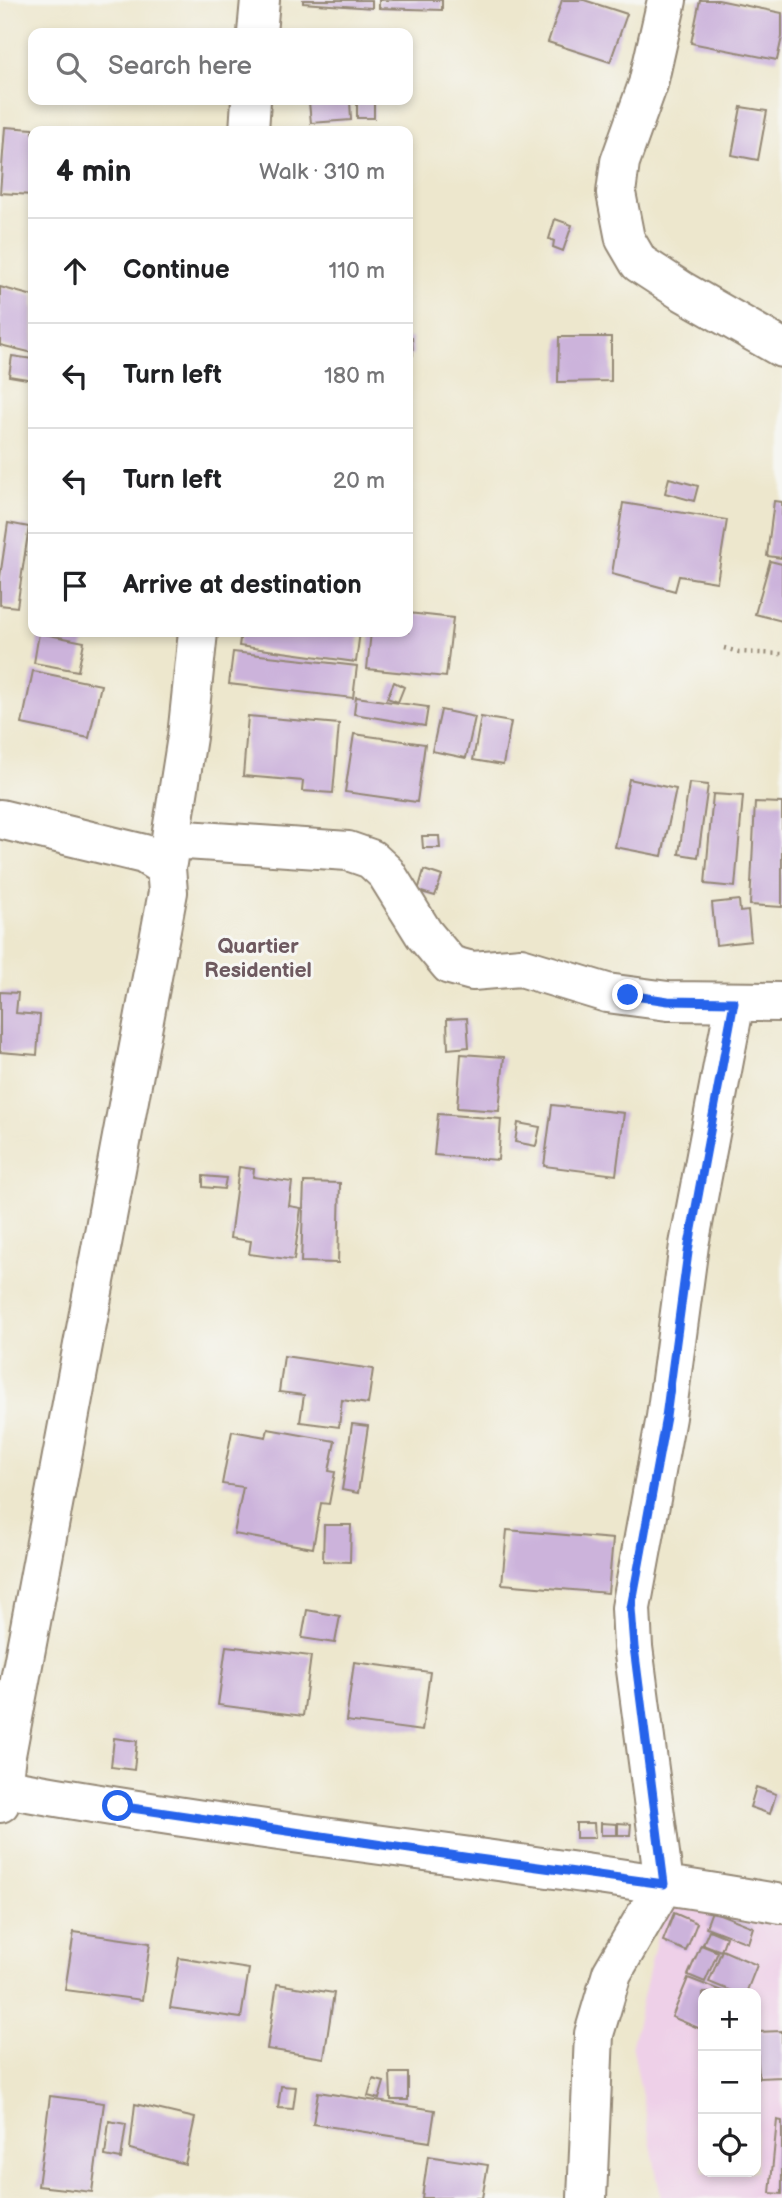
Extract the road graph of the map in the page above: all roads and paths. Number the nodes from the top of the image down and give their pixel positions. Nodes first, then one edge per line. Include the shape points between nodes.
1 (260, 0) edge
2 (667, 0) edge
3 (257, 28) edge
4 (251, 105) edge
5 (249, 126) edge
6 (782, 348) edge
7 (197, 637) edge
8 (724, 648) dead end
9 (782, 654) edge
10 (0, 819) edge
11 (168, 853) junction
12 (734, 1002) junction
13 (782, 1002) edge
14 (1, 1792) edge
15 (664, 1884) junction
16 (782, 1904) edge
17 (587, 2198) edge

1 - 3 street
2 - 6 street via 648,84 620,162 616,192 625,239 639,263
4 - 5 street
7 - 11 street
8 - 9 path
10 - 11 street via 144,854
11 - 12 street via 348,851 371,859 386,873 424,934 450,965 472,971 520,967 607,993 668,1001
11 - 14 street via 168,892
12 - 13 street
12 - 15 street via 689,1245 666,1417 631,1608
14 - 15 street
15 - 16 street
15 - 17 street via 612,1973 594,2034

